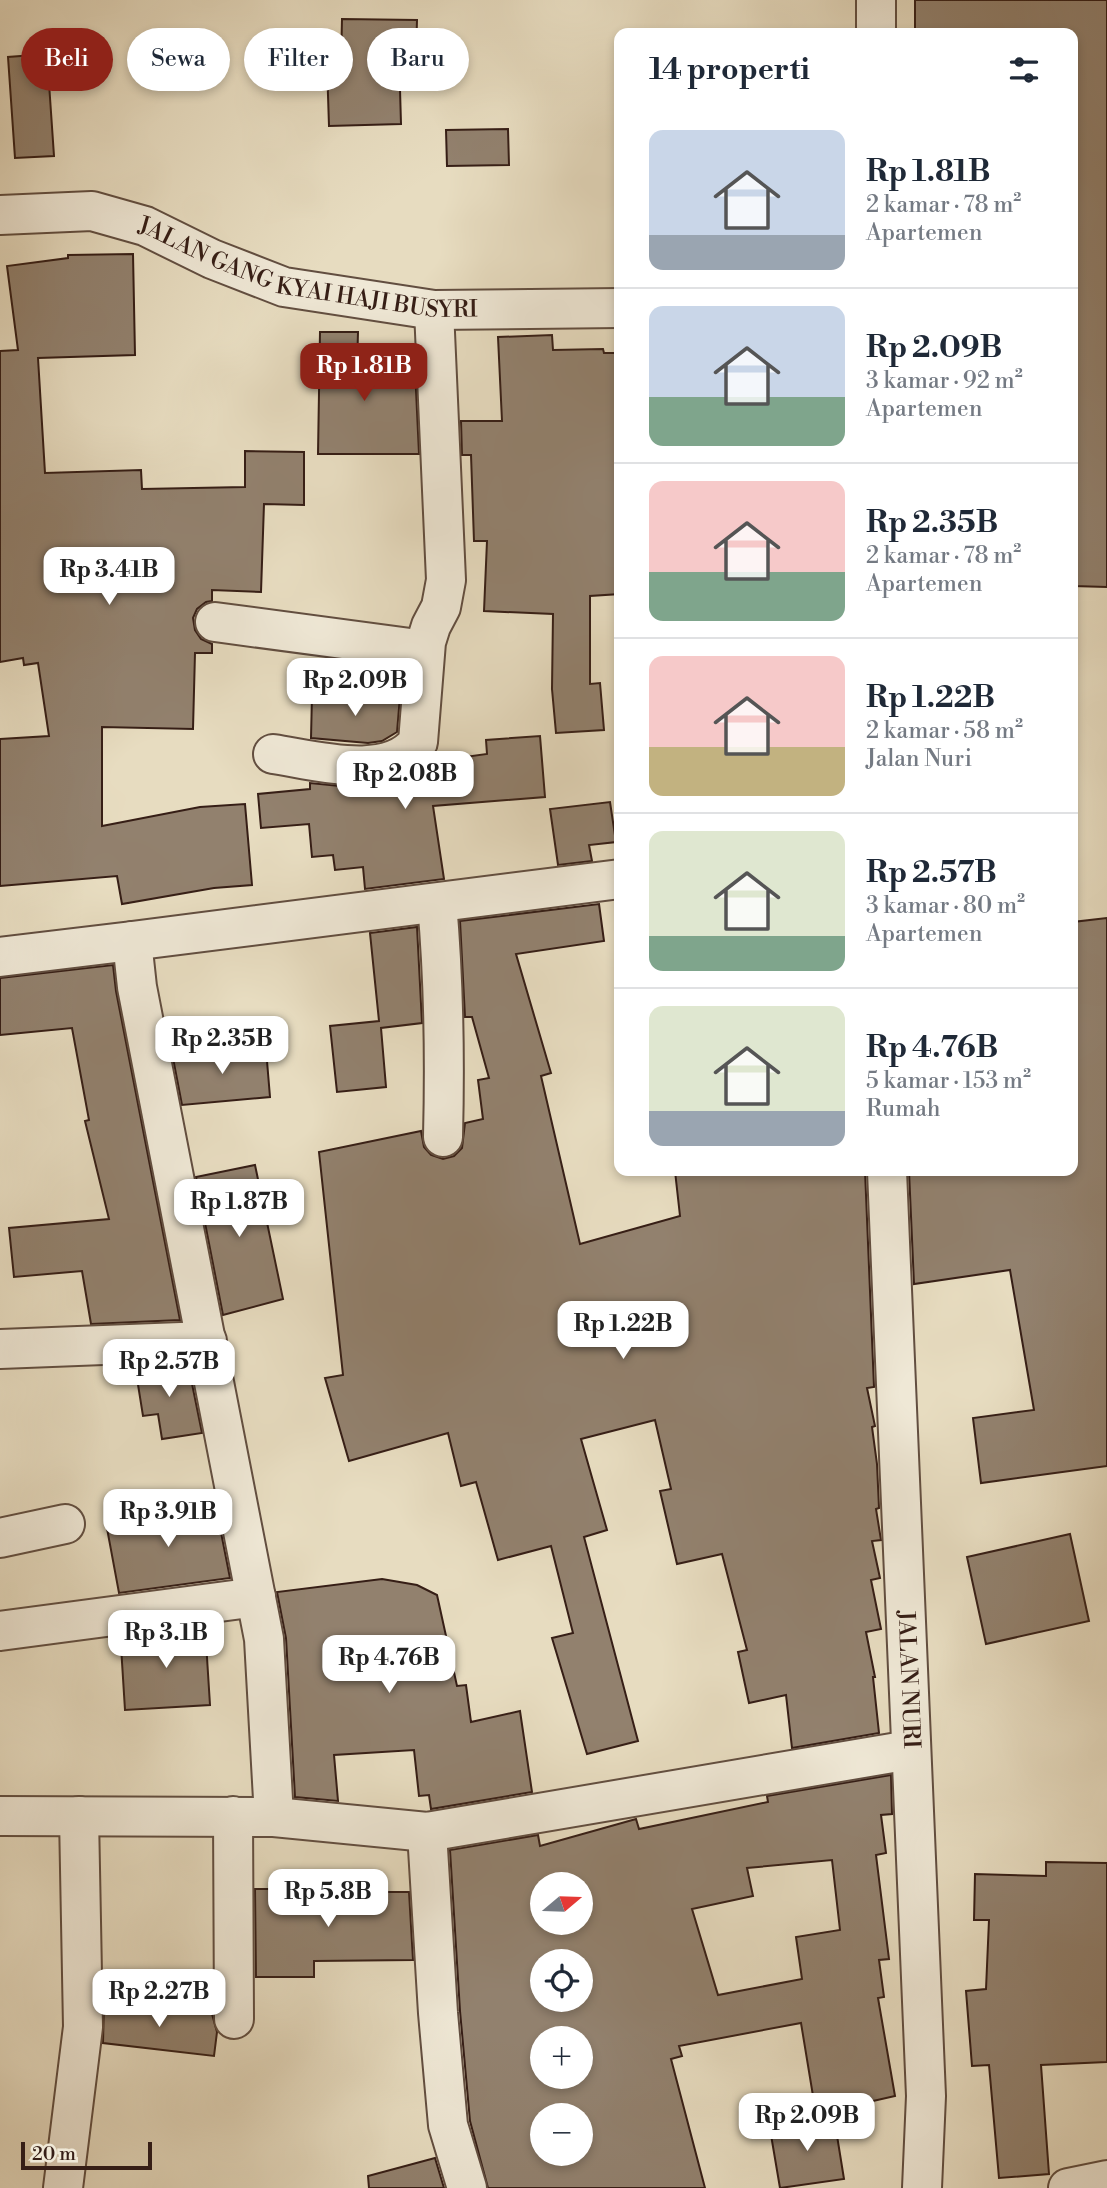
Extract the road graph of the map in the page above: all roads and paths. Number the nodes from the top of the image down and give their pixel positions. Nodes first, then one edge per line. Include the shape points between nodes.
1 (876, 0) edge
2 (876, 28) edge
3 (0, 215) edge
4 (614, 308) edge
5 (434, 310) junction
6 (215, 622) dead end
7 (425, 650) junction
8 (273, 754) dead end
9 (614, 880) edge
10 (437, 903) junction
11 (132, 941) junction
12 (0, 957) edge
13 (443, 1138) dead end
14 (887, 1176) edge
15 (206, 1341) junction
16 (0, 1349) edge
17 (65, 1524) dead end
18 (0, 1538) edge
19 (256, 1597) junction
20 (0, 1631) edge
21 (910, 1750) junction
22 (0, 1816) edge
23 (79, 1816) junction
24 (233, 1816) junction
25 (274, 1817) junction
26 (427, 1832) junction
27 (234, 2019) dead end
28 (1107, 2180) edge
29 (64, 2188) edge
30 (467, 2188) edge
31 (922, 2188) edge
32 (1068, 2188) edge

1 - 2 street
3 - 5 street, JALAN GANG KYAI HAJI BUSYRI via 92,211 145,226 212,259 284,286
4 - 5 street, JALAN GANG KYAI HAJI BUSYRI
5 - 7 street via 446,580
6 - 7 street
7 - 8 street via 418,742 410,753 378,765
9 - 10 street
10 - 11 street
10 - 13 street via 445,1036
11 - 12 street
11 - 15 street
14 - 21 street, JALAN NURI
15 - 16 street
15 - 19 street
17 - 18 street
19 - 20 street
19 - 25 street via 264,1639
21 - 26 street
21 - 31 street, JALAN NURI via 926,2096
22 - 23 street
23 - 24 street
23 - 29 street via 83,2027
24 - 25 street
24 - 27 street
25 - 26 street
26 - 30 street via 448,2125
28 - 32 street

